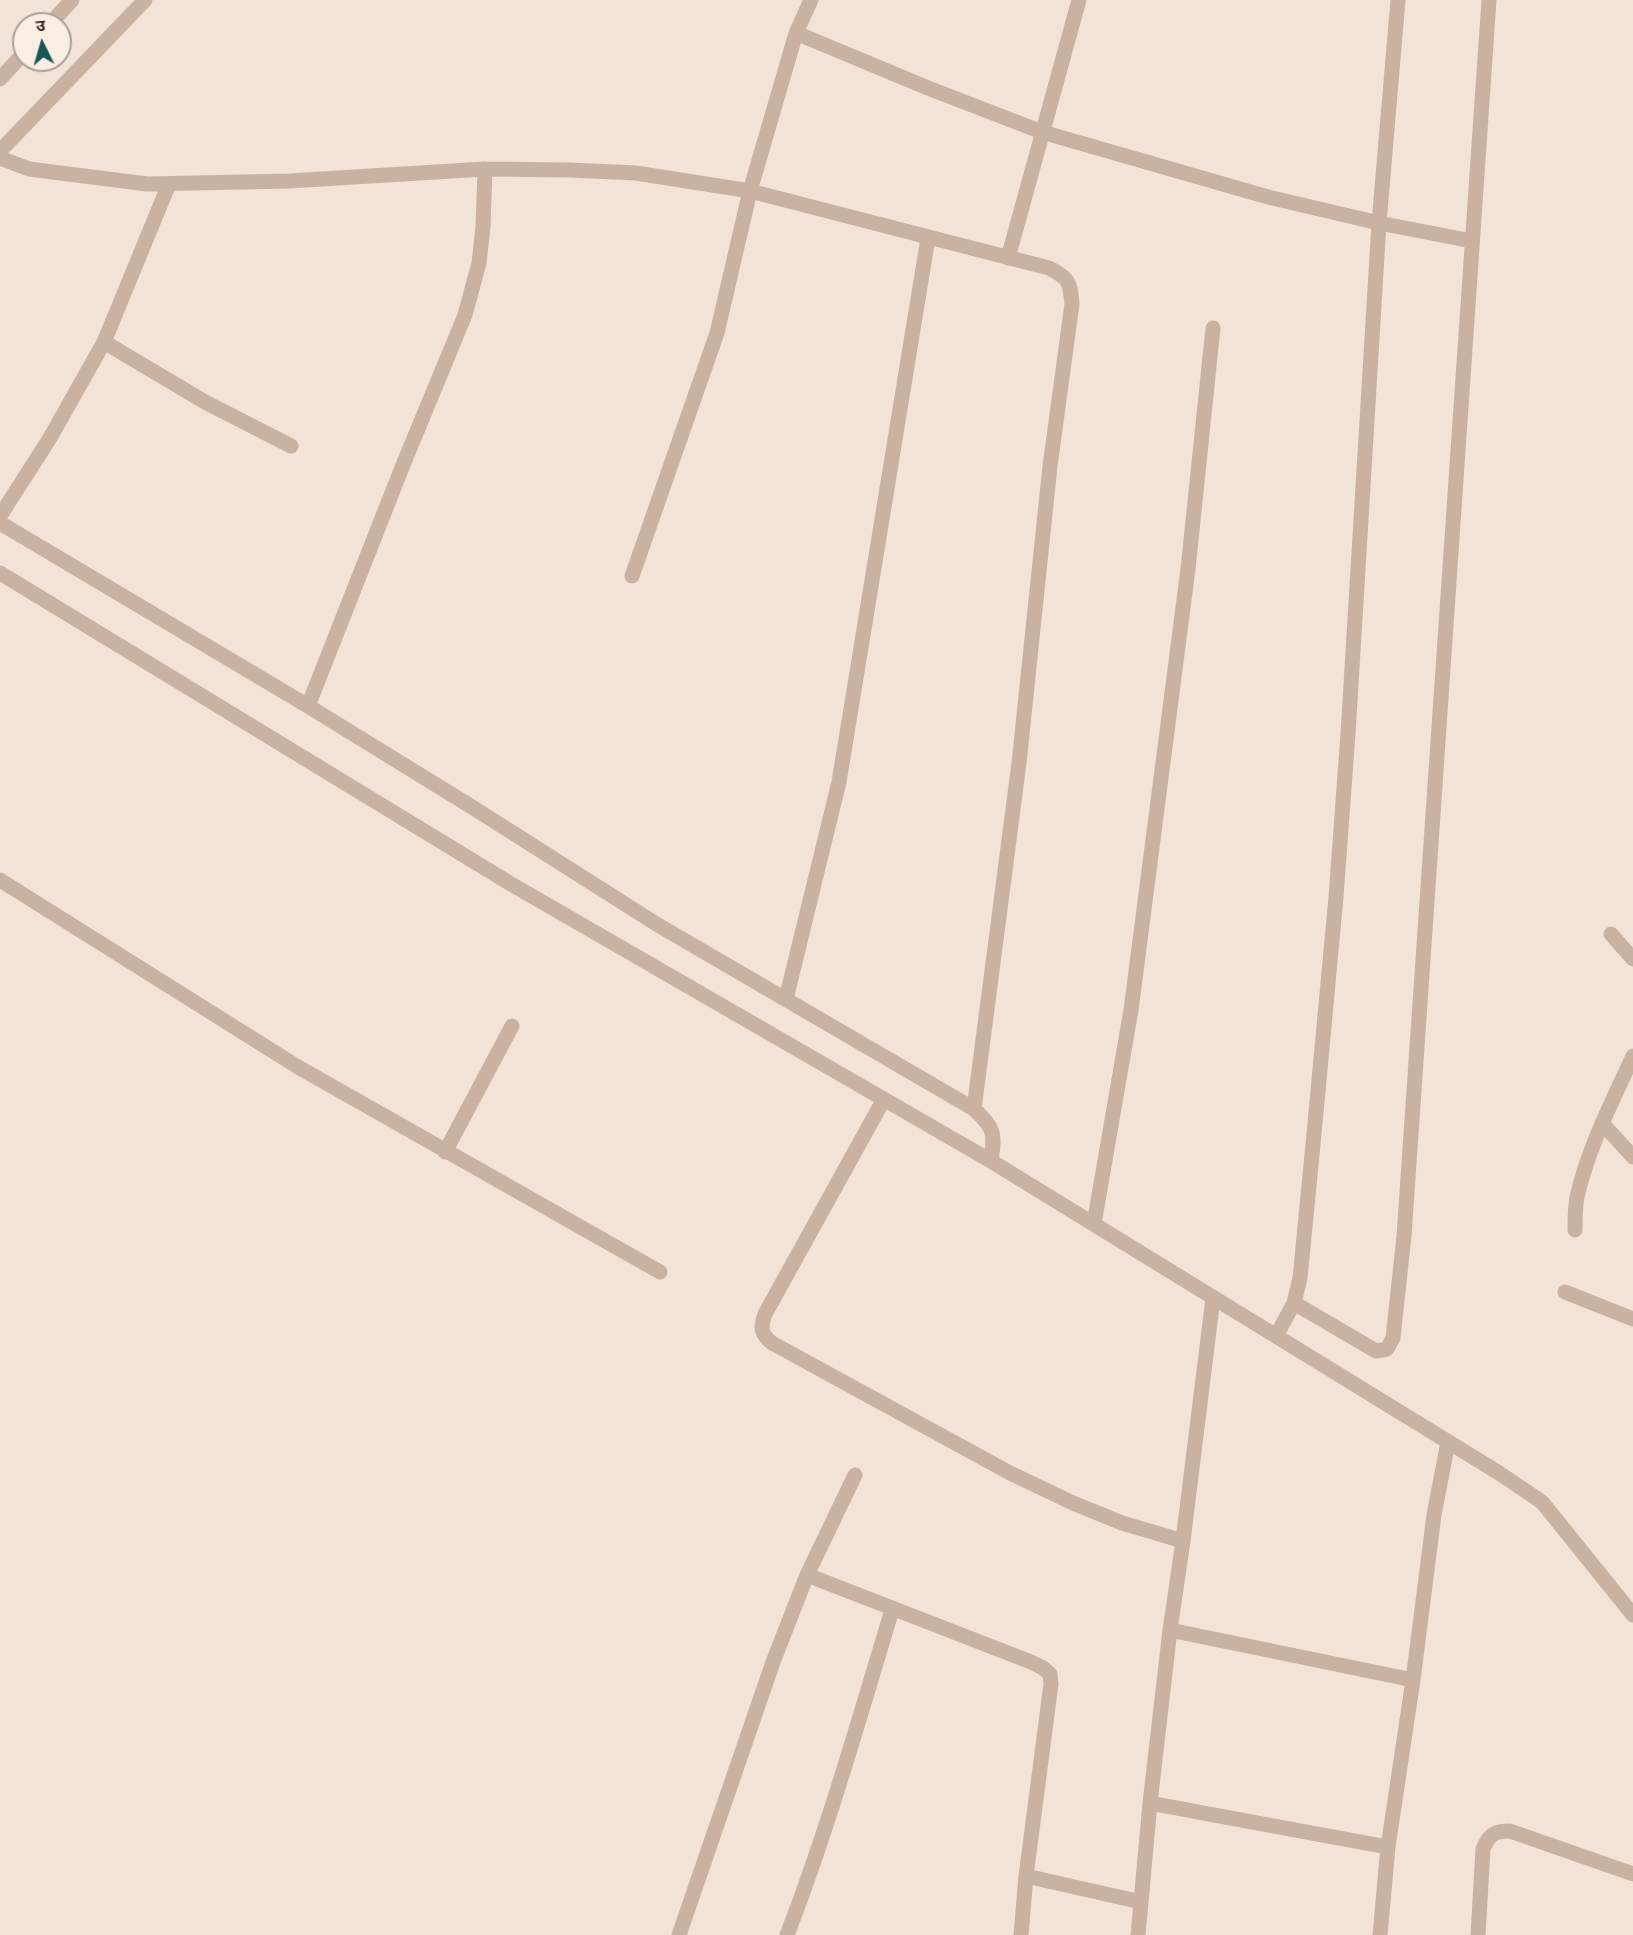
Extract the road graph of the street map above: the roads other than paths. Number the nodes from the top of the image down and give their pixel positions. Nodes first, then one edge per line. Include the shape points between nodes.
1 (72, 0) edge
2 (145, 0) edge
3 (1079, 0) edge
4 (1398, 0) edge
5 (1489, 0) edge
6 (807, 2) edge
7 (61, 12) edge
8 (796, 33) junction
9 (12, 66) edge
10 (0, 79) edge
11 (1042, 132) junction
12 (0, 151) edge
13 (0, 158) edge
14 (485, 169) junction
15 (169, 184) junction
16 (750, 191) junction
17 (1379, 223) junction
18 (928, 238) junction
19 (1472, 241) junction
20 (1008, 258) junction
21 (1213, 328) dead end
22 (104, 342) junction
23 (291, 446) dead end
24 (0, 516) edge
25 (0, 523) edge
26 (0, 573) edge
27 (632, 576) dead end
28 (308, 706) junction
29 (0, 880) edge
30 (1611, 934) dead end
31 (1633, 959) edge
32 (786, 999) junction
33 (512, 1026) dead end
34 (1633, 1056) edge
35 (884, 1099) junction
36 (975, 1109) junction
37 (1602, 1123) junction
38 (446, 1152) junction
39 (1633, 1157) edge
40 (991, 1161) junction
41 (1094, 1224) junction
42 (1575, 1230) dead end
43 (660, 1272) dead end
44 (1565, 1292) dead end
45 (1213, 1298) junction
46 (1294, 1303) junction
47 (1633, 1319) edge
48 (1276, 1336) junction
49 (1448, 1442) junction
50 (855, 1475) dead end
51 (1183, 1541) junction
52 (807, 1575) junction
53 (892, 1610) junction
54 (1633, 1615) edge
55 (1170, 1630) junction
56 (1413, 1680) junction
57 (1150, 1803) junction
58 (1388, 1847) junction
59 (1633, 1874) edge
60 (1026, 1876) junction
61 (1141, 1902) junction
62 (679, 1935) edge
63 (787, 1935) edge
64 (1021, 1935) edge
65 (1138, 1935) edge
66 (1380, 1935) edge
67 (1478, 1935) edge

1 - 7 street
2 - 12 street
3 - 11 street
4 - 17 street
5 - 19 street
6 - 8 street
8 - 11 street
8 - 16 street
9 - 10 street
11 - 17 street
11 - 20 street
13 - 15 street via 29,169
14 - 15 street
14 - 16 street via 636,173
14 - 28 street via 479,263 465,315
15 - 22 street
16 - 18 street
16 - 27 street via 717,333
17 - 19 street
17 - 46 street via 1336,897 1301,1267
18 - 20 street
18 - 32 street via 838,782
19 - 46 street via 1405,1224 1393,1338 1388,1349 1376,1351
20 - 36 street via 1063,275 1071,285 1072,304
21 - 41 street via 1188,568 1132,998
22 - 23 street via 205,402
22 - 24 street
25 - 28 street
26 - 35 street via 511,884
28 - 32 street via 658,925
29 - 38 street via 298,1067
30 - 31 street
32 - 36 street
33 - 38 street
34 - 37 street
35 - 40 street
35 - 51 street via 765,1314 763,1335 1010,1473 1122,1523
36 - 40 street via 988,1122 994,1137
37 - 39 street
37 - 42 street via 1576,1199
38 - 43 street
40 - 41 street
41 - 45 street
44 - 47 street
45 - 48 street
45 - 51 street
46 - 48 street
48 - 49 street
49 - 54 street via 1542,1502
49 - 56 street
50 - 52 street
51 - 55 street
52 - 53 street
52 - 62 street
53 - 60 street via 1030,1662 1050,1674
53 - 63 street
55 - 56 street
55 - 57 street
56 - 58 street
57 - 58 street
57 - 61 street
58 - 66 street
59 - 67 street via 1510,1831 1496,1831 1483,1849
60 - 61 street
60 - 64 street
61 - 65 street

